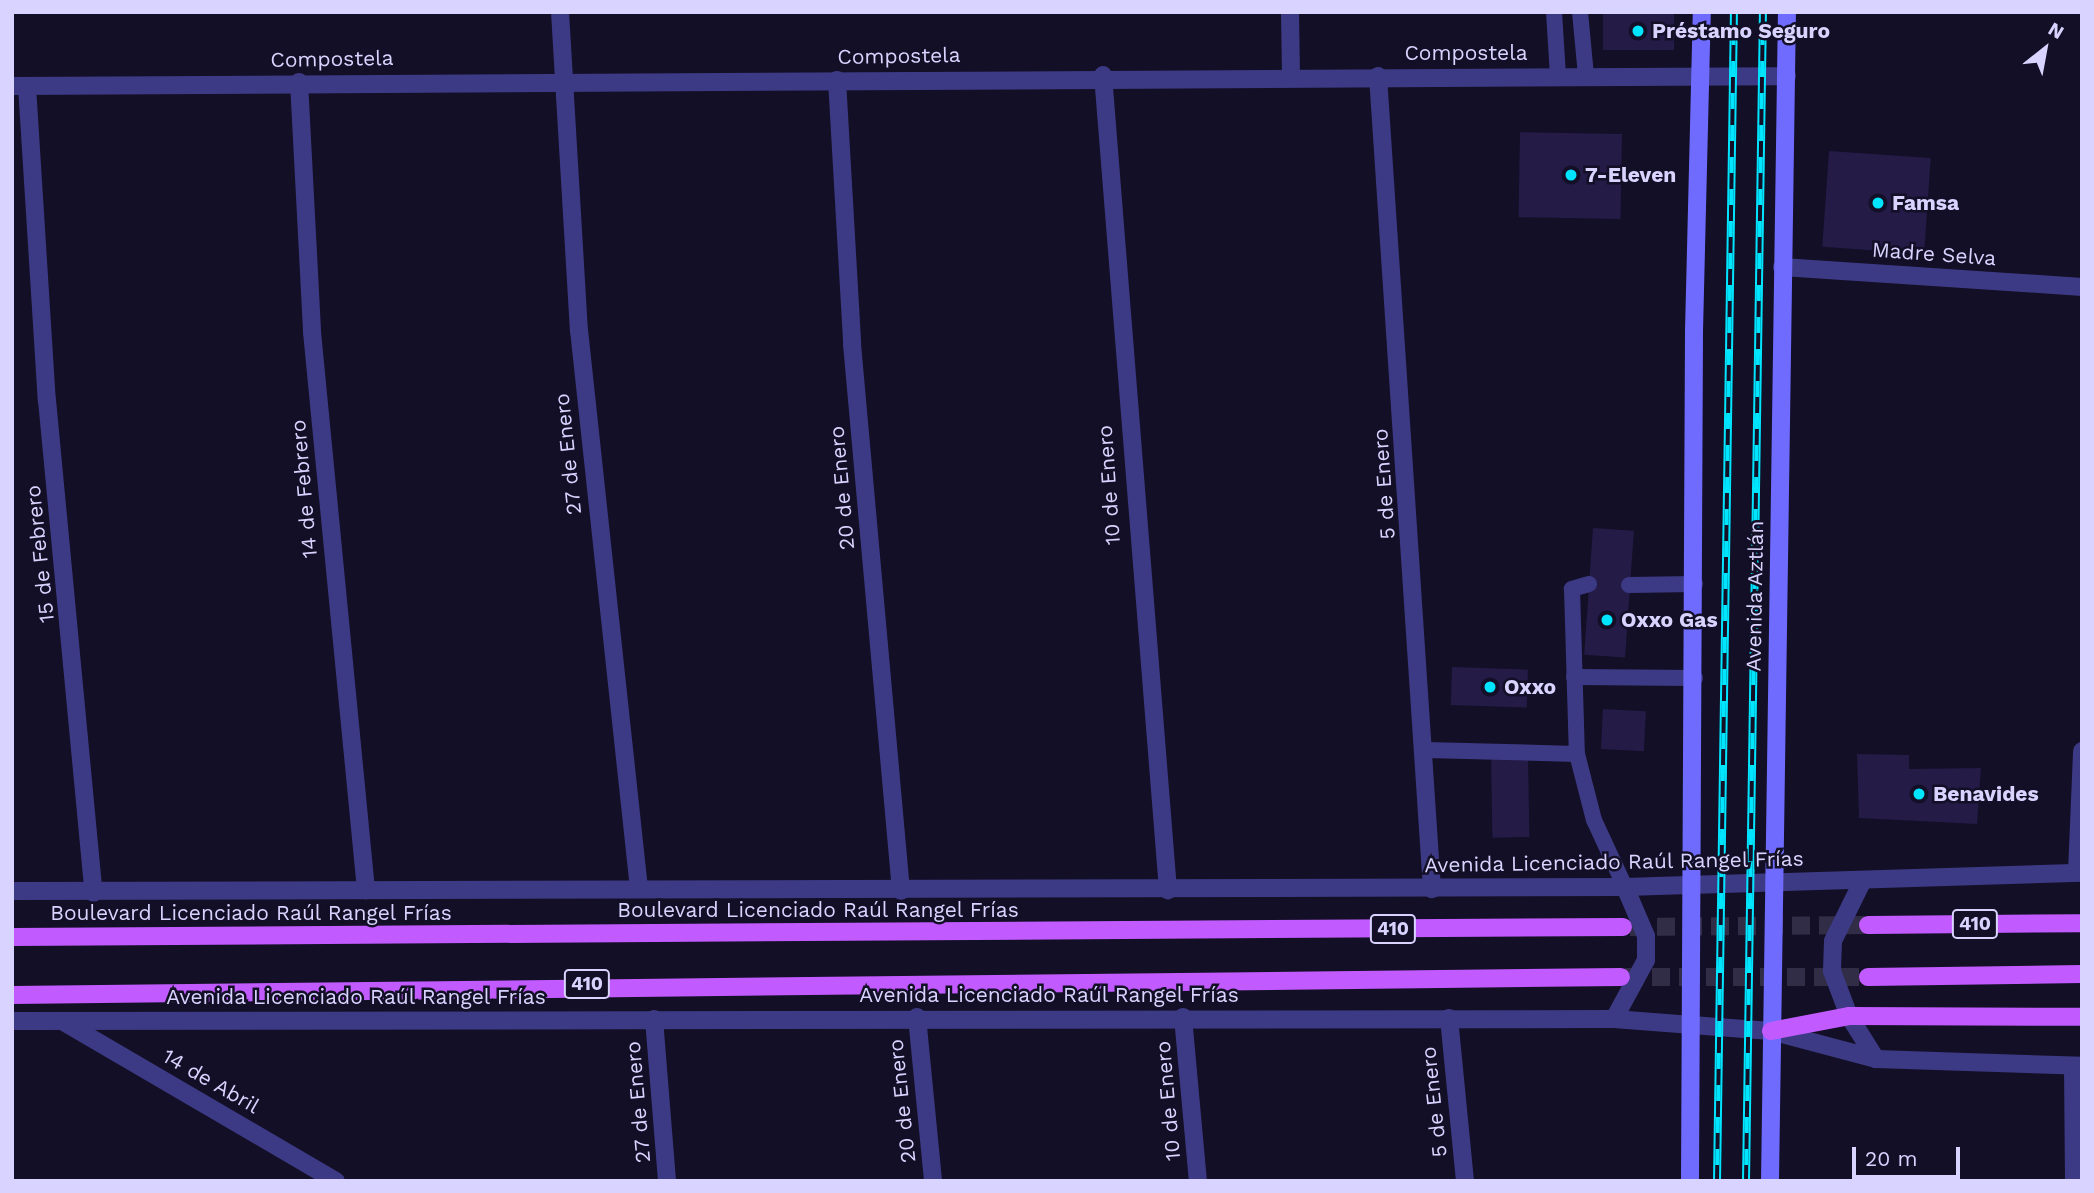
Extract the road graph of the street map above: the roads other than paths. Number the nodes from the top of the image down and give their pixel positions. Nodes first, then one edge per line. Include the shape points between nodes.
1 (560, 12) edge
2 (1290, 12) edge
3 (1554, 12) edge
4 (1580, 12) edge
5 (1702, 12) edge
6 (1787, 12) edge
7 (1103, 75) junction
8 (1291, 75) junction
9 (1558, 75) junction
10 (1378, 76) junction
11 (1586, 76) junction
12 (1787, 76) junction
13 (565, 79) junction
14 (837, 80) junction
15 (1702, 81) junction
16 (299, 82) junction
17 (20, 86) edge
18 (1782, 267) junction
19 (2082, 287) edge
20 (1589, 584) dead end
21 (1695, 584) junction
22 (1629, 585) dead end
23 (1574, 677) junction
24 (1695, 678) junction
25 (1426, 750) junction
26 (2082, 751) edge
27 (1577, 754) junction
28 (2079, 872) edge
29 (1863, 880) junction
30 (1776, 881) junction
31 (1693, 883) junction
32 (1625, 887) junction
33 (639, 889) junction
34 (1432, 889) junction
35 (366, 890) junction
36 (1168, 890) junction
37 (12, 891) edge
38 (901, 891) junction
39 (94, 893) junction
40 (2082, 923) edge
41 (1868, 925) tunnel mouth
42 (1623, 927) tunnel mouth
43 (12, 937) edge
44 (2082, 974) edge
45 (1621, 977) tunnel mouth
46 (1868, 977) tunnel mouth
47 (12, 995) edge
48 (1849, 1016) junction
49 (917, 1017) junction
50 (1183, 1017) junction
51 (2082, 1017) edge
52 (1449, 1018) junction
53 (654, 1019) junction
54 (1614, 1019) junction
55 (12, 1021) edge
56 (62, 1021) junction
57 (1691, 1025) junction
58 (1771, 1031) junction
59 (1876, 1059) junction
60 (2078, 1066) edge
61 (336, 1181) edge
62 (667, 1181) edge
63 (933, 1181) edge
64 (1198, 1181) edge
65 (1465, 1181) edge
66 (1690, 1181) edge
67 (1770, 1181) edge
68 (2074, 1181) edge

1 - 13 street, 27 de Enero
2 - 8 street
3 - 9 lane
4 - 11 lane
5 - 15 main road
6 - 12 main road, Avenida Aztlán
7 - 8 street, Compostela
7 - 14 street, Compostela
7 - 36 street, 10 de Enero
8 - 10 street, Compostela
9 - 10 street, Compostela
9 - 11 street, Compostela
10 - 25 street, 5 de Enero
11 - 15 street, Compostela
12 - 15 street, Compostela
12 - 18 main road, Avenida Aztlán
13 - 14 street, Compostela
13 - 16 street, Compostela
13 - 33 street, 27 de Enero via 579,330
14 - 38 street, 20 de Enero via 852,344
15 - 21 main road
16 - 17 street, Compostela
16 - 35 street, 14 de Febrero via 312,332
17 - 39 street, 15 de Febrero
18 - 19 street, Madre Selva
18 - 30 main road, Avenida Aztlán
20 - 23 lane via 1572,589
21 - 22 lane
21 - 24 main road
23 - 24 lane
23 - 27 lane
24 - 31 main road
25 - 27 lane
25 - 34 street, 5 de Enero
26 - 28 street
27 - 32 lane via 1594,820
28 - 29 street, Avenida Licenciado Raúl Rangel Frías
29 - 30 street, Avenida Licenciado Raúl Rangel Frías
29 - 48 street via 1833,941 1832,971
30 - 31 street, Avenida Licenciado Raúl Rangel Frías
30 - 58 main road, Avenida Aztlán
31 - 32 street, Avenida Licenciado Raúl Rangel Frías
31 - 57 main road
32 - 34 street, Avenida Licenciado Raúl Rangel Frías
32 - 54 street via 1646,936 1646,960
33 - 35 street, Avenida Licenciado Raúl Rangel Frías
33 - 38 street, Avenida Licenciado Raúl Rangel Frías
34 - 36 street, Avenida Licenciado Raúl Rangel Frías
35 - 39 street, Avenida Licenciado Raúl Rangel Frías
36 - 38 street, Avenida Licenciado Raúl Rangel Frías
37 - 39 street, Avenida Licenciado Raúl Rangel Frías
40 - 41 main road, 410
42 - 43 main road, Boulevard Licenciado Raúl Rangel Frías / 410
44 - 46 main road
45 - 47 main road, 410
48 - 51 main road
48 - 58 main road
48 - 59 street
49 - 50 street, Avenida Licenciado Raúl Rangel Frías
49 - 53 street, Avenida Licenciado Raúl Rangel Frías
49 - 63 street, 20 de Enero
50 - 52 street, Avenida Licenciado Raúl Rangel Frías
50 - 64 street, 10 de Enero
52 - 54 street, Avenida Licenciado Raúl Rangel Frías
52 - 65 street, 5 de Enero
53 - 56 street, Avenida Licenciado Raúl Rangel Frías
53 - 62 street, 27 de Enero
54 - 57 street, Avenida Licenciado Raúl Rangel Frías
55 - 56 street, Avenida Licenciado Raúl Rangel Frías
56 - 61 street, 14 de Abril
57 - 58 street, Avenida Licenciado Raúl Rangel Frías
57 - 66 main road
58 - 59 street, Avenida Licenciado Raúl Rangel Frías
58 - 67 main road, Avenida Aztlán
59 - 60 street, Avenida Licenciado Raúl Rangel Frías
60 - 68 street

